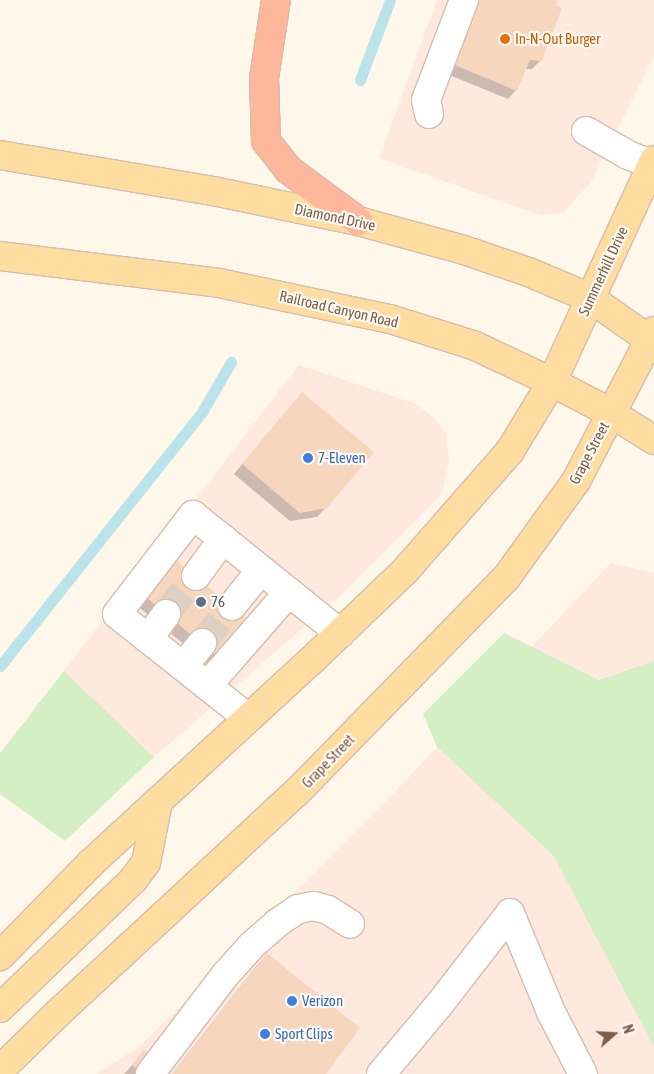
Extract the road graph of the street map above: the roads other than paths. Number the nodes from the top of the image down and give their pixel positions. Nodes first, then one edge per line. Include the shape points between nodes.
1 (276, 0) edge
2 (464, 0) edge
3 (429, 114) dead end
4 (586, 131) dead end
5 (0, 155) edge
6 (653, 162) edge
7 (358, 221) junction
8 (0, 256) edge
9 (590, 298) junction
10 (652, 338) edge
11 (552, 382) junction
12 (611, 413) junction
13 (654, 440) edge
14 (223, 539) junction
15 (261, 570) junction
16 (196, 576) tunnel mouth
17 (289, 592) junction
18 (232, 606) tunnel mouth
19 (166, 614) tunnel mouth
20 (340, 633) junction
21 (148, 639) junction
22 (202, 643) tunnel mouth
23 (183, 666) junction
24 (206, 686) junction
25 (248, 718) junction
26 (158, 802) junction
27 (350, 924) dead end
28 (0, 956) edge
29 (0, 1008) edge
30 (0, 1070) edge
31 (150, 1074) edge
32 (381, 1074) edge
33 (583, 1074) edge

1 - 7 highway via 264,78 266,141 289,170
2 - 3 lane via 426,100
4 - 6 lane via 628,155
5 - 7 main road, Diamond Drive
6 - 9 main road, Summerhill Drive
7 - 9 main road, Diamond Drive via 464,250
8 - 11 main road, Railroad Canyon Road via 219,283 390,319 473,345
9 - 10 main road, Diamond Drive
9 - 11 main road, Summerhill Drive
10 - 12 main road
11 - 12 main road, Railroad Canyon Road
11 - 20 main road via 510,451 405,571
12 - 13 main road, Railroad Canyon Road
12 - 30 main road, Grape Street via 576,481 506,578 297,792
14 - 15 lane
14 - 16 lane
14 - 21 lane via 193,515 117,614
15 - 17 lane
15 - 18 lane
17 - 20 lane
17 - 24 lane
19 - 21 lane
20 - 25 main road
21 - 23 lane
22 - 23 lane
23 - 24 lane
24 - 25 lane
25 - 26 main road
26 - 28 main road via 90,864
26 - 29 main road via 146,863 133,880
27 - 31 lane via 328,910 314,906 298,909 277,923 226,974
32 - 33 lane via 510,913 551,1012

